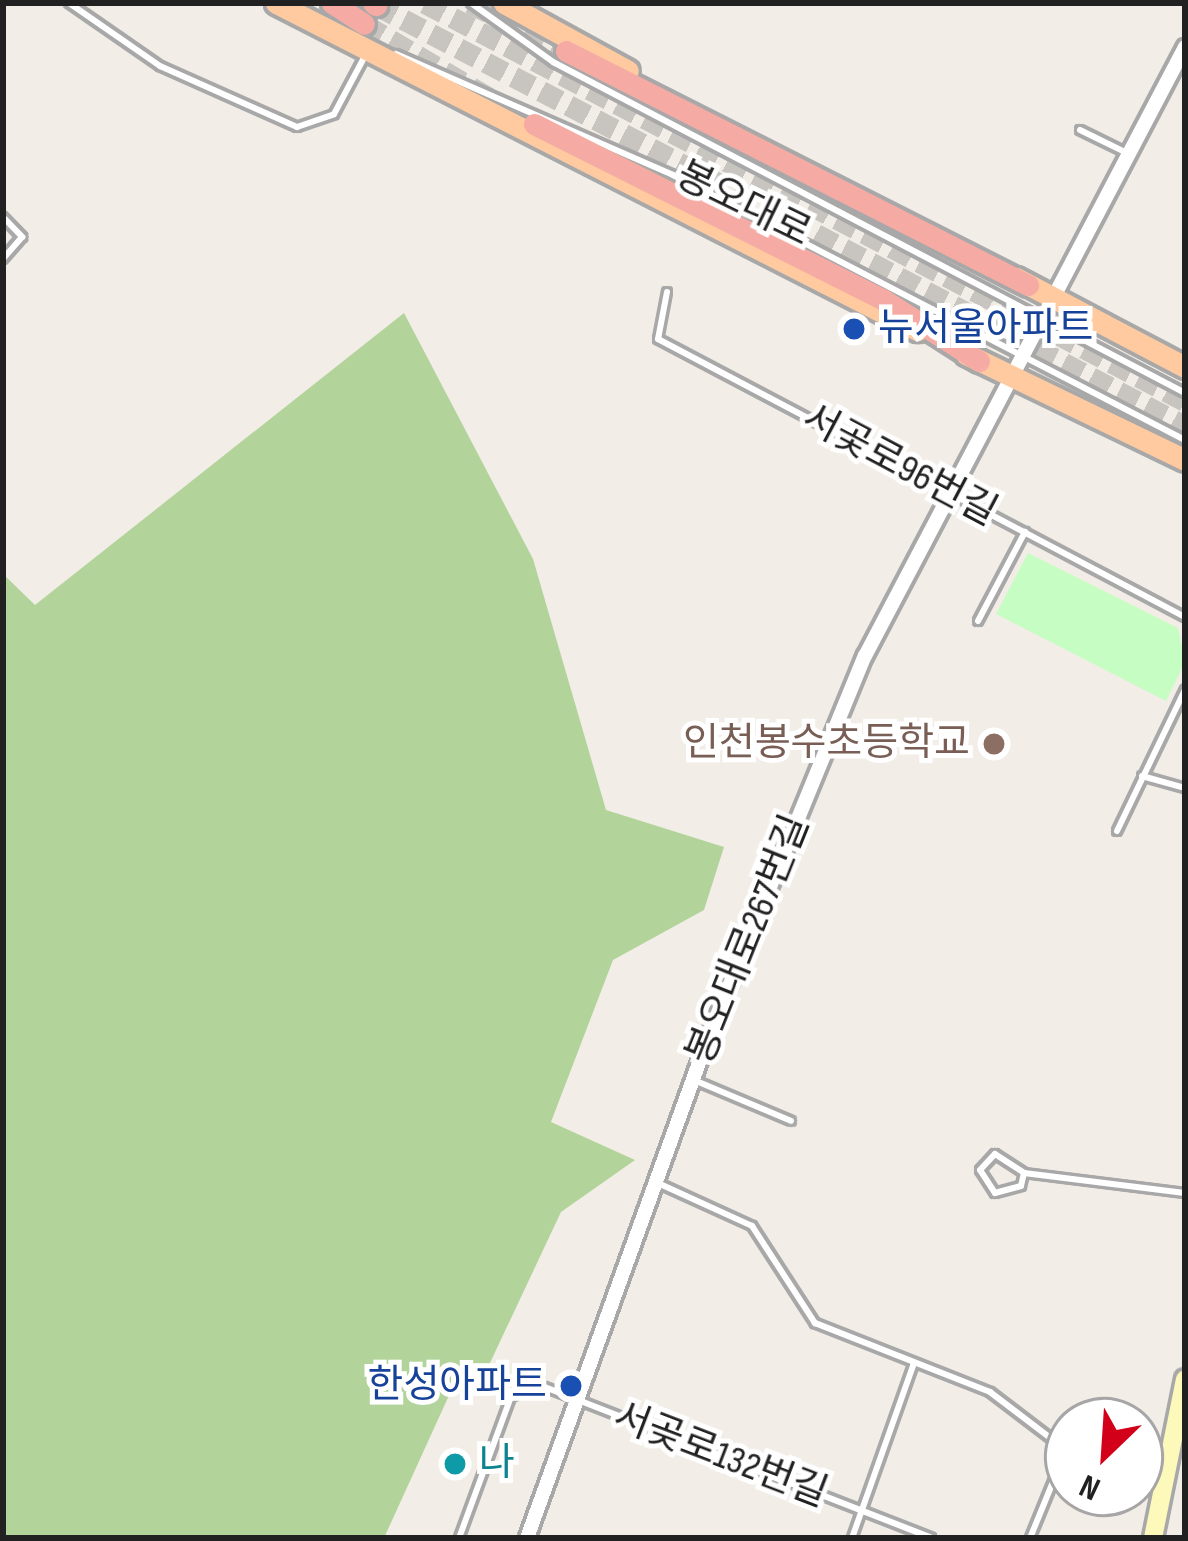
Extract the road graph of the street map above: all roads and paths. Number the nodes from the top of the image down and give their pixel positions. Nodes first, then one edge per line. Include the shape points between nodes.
1 (69, 3) edge
2 (276, 3) edge
3 (332, 3) edge
4 (471, 3) edge
5 (504, 3) edge
6 (371, 11) tunnel mouth
7 (346, 42) junction
8 (1185, 47) edge
9 (566, 51) tunnel mouth
10 (367, 53) junction
11 (533, 124) tunnel mouth
12 (1080, 130) dead end
13 (1127, 153) junction
14 (3, 217) edge
15 (3, 259) edge
16 (1028, 285) junction
17 (667, 292) dead end
18 (1049, 296) junction
19 (1039, 318) junction
20 (1022, 351) junction
21 (979, 361) junction
22 (1185, 367) edge
23 (1010, 376) junction
24 (1185, 393) edge
25 (1185, 440) edge
26 (1185, 460) edge
27 (946, 491) junction
28 (1025, 532) junction
29 (1185, 616) edge
30 (978, 621) dead end
31 (1185, 690) edge
32 (1142, 776) junction
33 (1185, 788) edge
34 (1117, 830) dead end
35 (692, 1079) junction
36 (791, 1121) dead end
37 (1024, 1173) junction
38 (654, 1181) junction
39 (1185, 1193) edge
40 (914, 1363) junction
41 (1185, 1379) edge
42 (576, 1401) junction
43 (862, 1511) junction
44 (459, 1538) edge
45 (526, 1538) edge
46 (852, 1538) edge
47 (931, 1538) edge
48 (1030, 1538) edge
49 (1154, 1538) edge

1 - 10 lane via 160,66 297,127 334,114
2 - 7 main road, 봉오대로
3 - 6 highway
4 - 19 lane via 553,62
5 - 16 main road, 봉오대로
7 - 10 main road, 봉오대로
7 - 20 lane via 538,112
8 - 13 street, 봉오대로267번길
9 - 16 highway
10 - 21 main road, 봉오대로
11 - 21 highway via 884,300
12 - 13 lane
13 - 18 street, 봉오대로267번길
14 - 15 lane via 22,237
16 - 18 main road, 봉오대로
17 - 27 lane, 서곷로96번길 via 658,339
18 - 19 street, 봉오대로267번길
18 - 22 main road, 봉오대로
19 - 20 street, 봉오대로267번길
19 - 24 lane
20 - 23 street, 봉오대로267번길
20 - 25 lane
21 - 23 main road, 봉오대로
23 - 26 main road, 봉오대로
23 - 27 street, 봉오대로267번길
27 - 28 lane, 서곷로96번길
27 - 35 street, 봉오대로267번길 via 865,656
28 - 29 lane, 서곷로96번길
28 - 30 lane
31 - 32 lane
32 - 33 lane
32 - 34 lane
35 - 36 lane
35 - 38 street, 봉오대로267번길
37 - 37 lane via 995,1154 980,1170 995,1193 1022,1186
37 - 39 lane
38 - 40 lane via 752,1226 815,1323
38 - 42 street, 봉오대로267번길
40 - 43 lane
40 - 48 lane via 990,1392 1066,1450
41 - 49 main road
42 - 43 lane, 서곶로132번길
42 - 44 lane, 서곶로132번길 via 520,1386
42 - 45 street, 봉오대로267번길
43 - 46 lane
43 - 47 lane, 서곶로132번길

